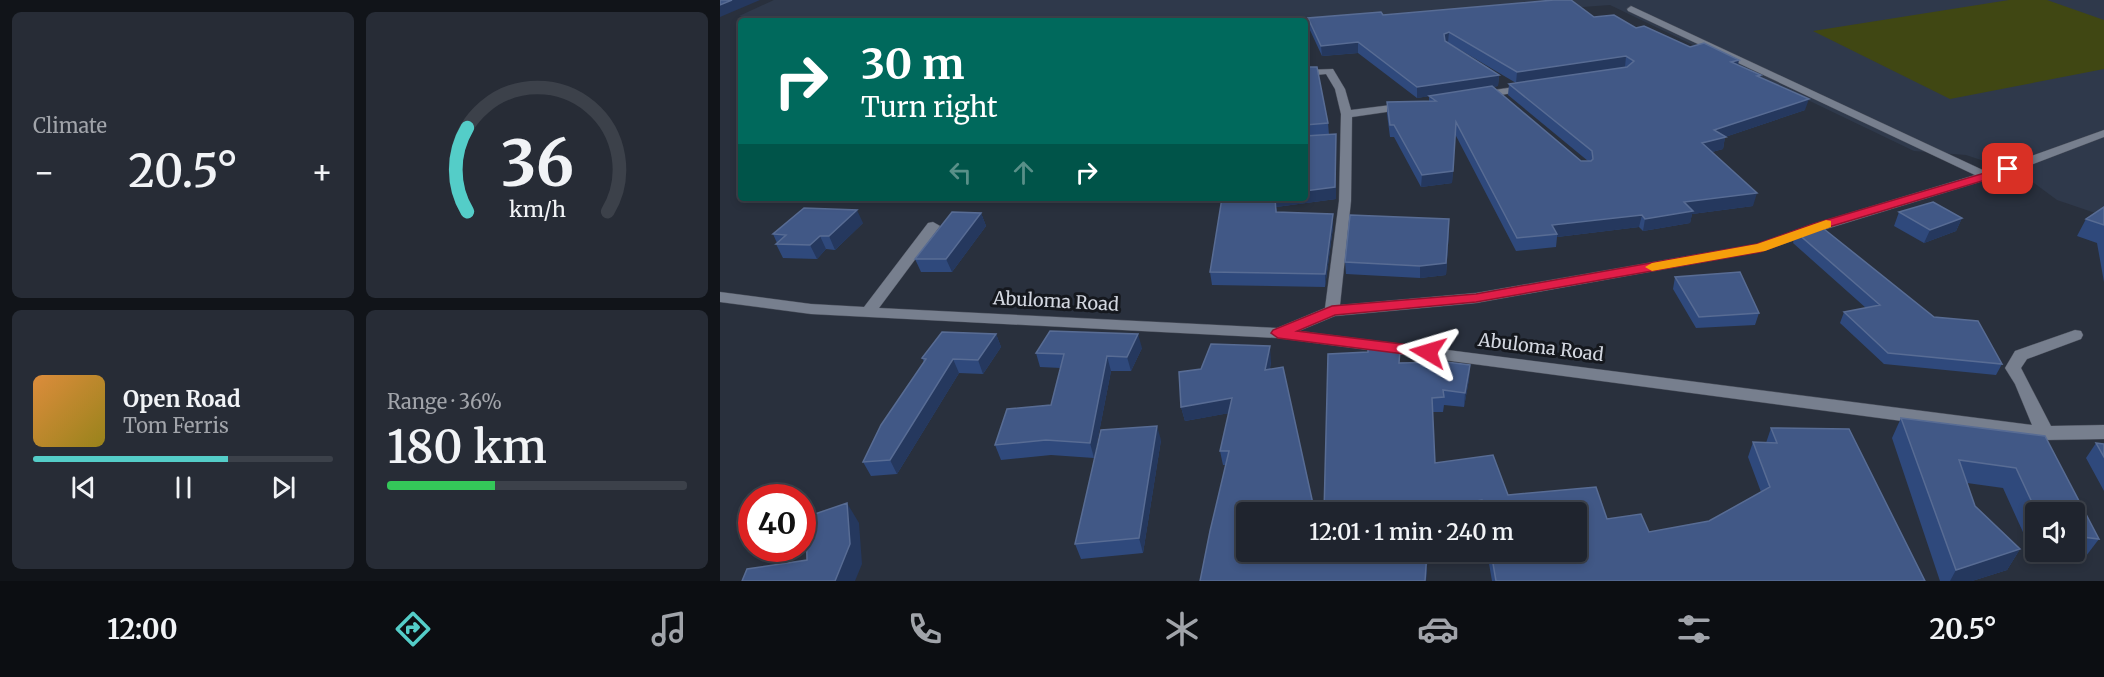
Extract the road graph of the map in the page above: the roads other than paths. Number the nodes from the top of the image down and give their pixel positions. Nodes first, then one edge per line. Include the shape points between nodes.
1 (1631, 9) dead end
2 (1308, 73) edge
3 (1497, 78) edge
4 (1538, 87) edge
5 (1516, 90) junction
6 (1473, 96) edge
7 (1416, 104) edge
8 (1347, 114) junction
9 (2104, 133) edge
10 (1984, 175) junction
11 (933, 226) dead end
12 (720, 297) edge
13 (869, 311) junction
14 (1332, 311) junction
15 (1278, 333) junction
16 (2075, 335) dead end
17 (2104, 432) edge
18 (2045, 433) junction

1 - 10 street
2 - 8 street via 1329,71 1340,89
3 - 5 street
4 - 5 street
5 - 6 street via 1501,96
7 - 8 street
8 - 14 street via 1340,139 1345,201
9 - 10 street
10 - 14 street via 1760,248 1476,298
11 - 13 street
12 - 13 street, Abuloma Road via 811,309
13 - 15 street, Abuloma Road
14 - 15 street
15 - 18 street, Abuloma Road
16 - 18 street via 2021,355 2013,368
17 - 18 street, Abuloma Road

